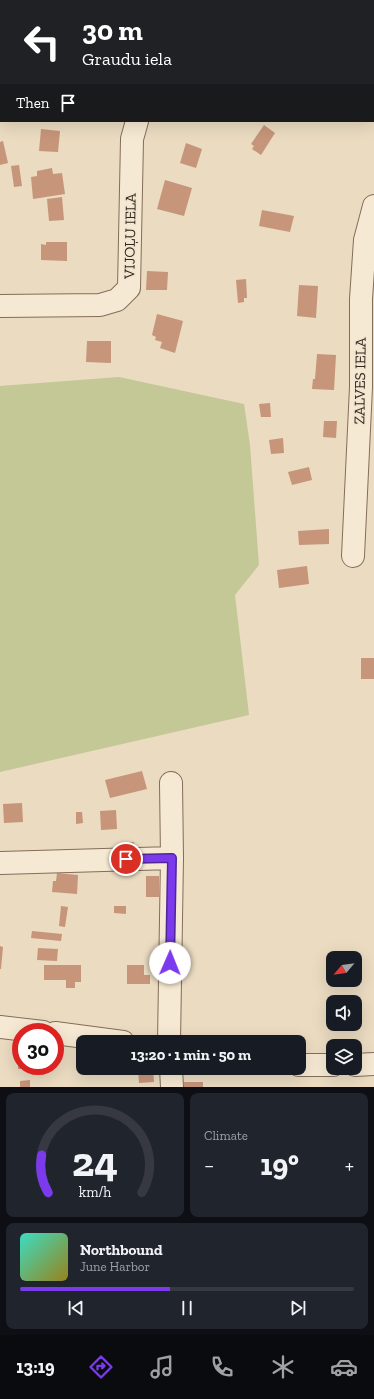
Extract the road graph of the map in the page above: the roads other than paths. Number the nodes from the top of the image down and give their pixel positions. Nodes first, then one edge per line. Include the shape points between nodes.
1 (137, 122) edge
2 (374, 206) edge
3 (0, 306) edge
4 (353, 556) dead end
5 (171, 783) dead end
6 (172, 858) junction
7 (1, 863) dead end
8 (0, 1027) edge
9 (12, 1028) edge
10 (64, 1034) edge
11 (169, 1035) edge
12 (76, 1036) edge
13 (374, 1064) edge
14 (306, 1065) edge
15 (326, 1065) edge
16 (362, 1065) edge
17 (171, 1075) edge
18 (172, 1087) edge

1 - 3 street, VIJOĻU IELA via 132,147 129,288 117,300 100,306
2 - 4 street, ZALVES IELA via 365,240 361,299 361,387
5 - 6 street
6 - 7 street
6 - 11 street
8 - 9 street
10 - 12 street
13 - 16 street
14 - 15 street
17 - 18 street

